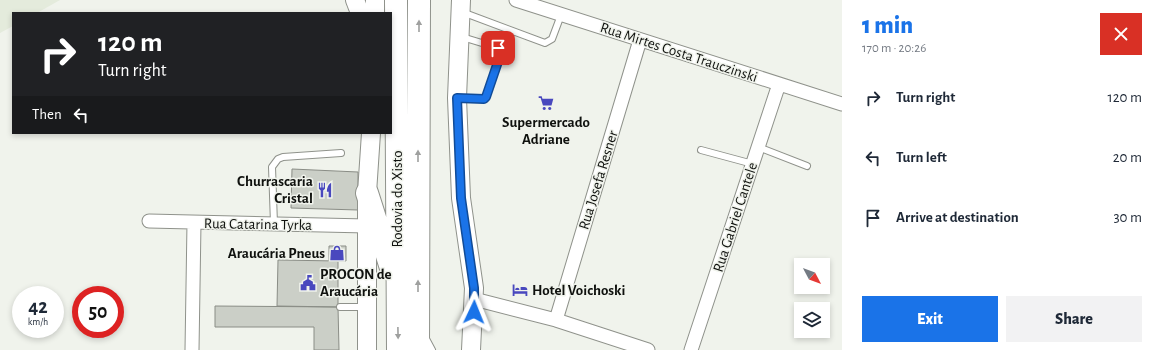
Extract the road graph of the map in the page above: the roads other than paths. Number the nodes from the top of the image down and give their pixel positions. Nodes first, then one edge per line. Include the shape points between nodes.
1 (355, 0) edge
2 (375, 0) edge
3 (396, 0) edge
4 (419, 0) edge
5 (516, 0) edge
6 (461, 6) edge
7 (360, 12) edge
8 (375, 12) edge
9 (561, 14) junction
10 (459, 36) junction
11 (640, 40) junction
12 (779, 84) junction
13 (457, 98) junction
14 (842, 104) edge
15 (370, 134) edge
16 (758, 147) junction
17 (701, 150) dead end
18 (340, 153) dead end
19 (753, 164) junction
20 (808, 166) dead end
21 (367, 193) junction
22 (149, 221) dead end
23 (194, 223) junction
24 (274, 224) junction
25 (367, 226) junction
26 (397, 289) junction
27 (474, 299) junction
28 (340, 307) dead end
29 (367, 307) junction
30 (556, 320) junction
31 (418, 325) junction
32 (192, 350) edge
33 (367, 350) edge
34 (398, 350) edge
35 (418, 350) edge
36 (432, 350) edge
37 (472, 350) edge
38 (648, 350) edge
39 (691, 350) edge

1 - 7 main road
2 - 8 main road
3 - 26 highway, Rodovia do Xisto
31 -> 4 highway, Rodovia do Xisto
5 - 9 street, Rua Mirtes Costa Trauczinski
6 - 9 lane via 545,43 552,39
6 - 10 main road
9 - 11 street, Rua Mirtes Costa Trauczinski
10 - 13 main road
10 - 13 lane via 495,47 501,53 489,93 484,99
11 - 12 street, Rua Mirtes Costa Trauczinski
11 - 30 street, Rua Josefa Resner
12 - 14 street, Rua Mirtes Costa Trauczinski
12 - 16 street, Rua Gabriel Cantele
13 - 27 main road via 461,198
15 - 21 main road
16 - 19 street, Rua Gabriel Cantele
16 - 20 lane
17 - 19 lane
18 - 24 lane via 283,157 274,163
19 - 39 street, Rua Gabriel Cantele
21 - 25 main road
21 - 26 highway
22 - 23 street, Rua Catarina Tyrka
23 - 24 street, Rua Catarina Tyrka
23 - 32 street
24 - 25 street, Rua Catarina Tyrka
25 - 29 main road
26 -> 34 highway, Rodovia do Xisto
27 - 30 street
27 - 37 main road
28 - 29 lane
29 - 33 main road
30 - 38 street
31 - 35 highway, Rodovia do Xisto
31 - 36 lane, Rodovia do Xisto

